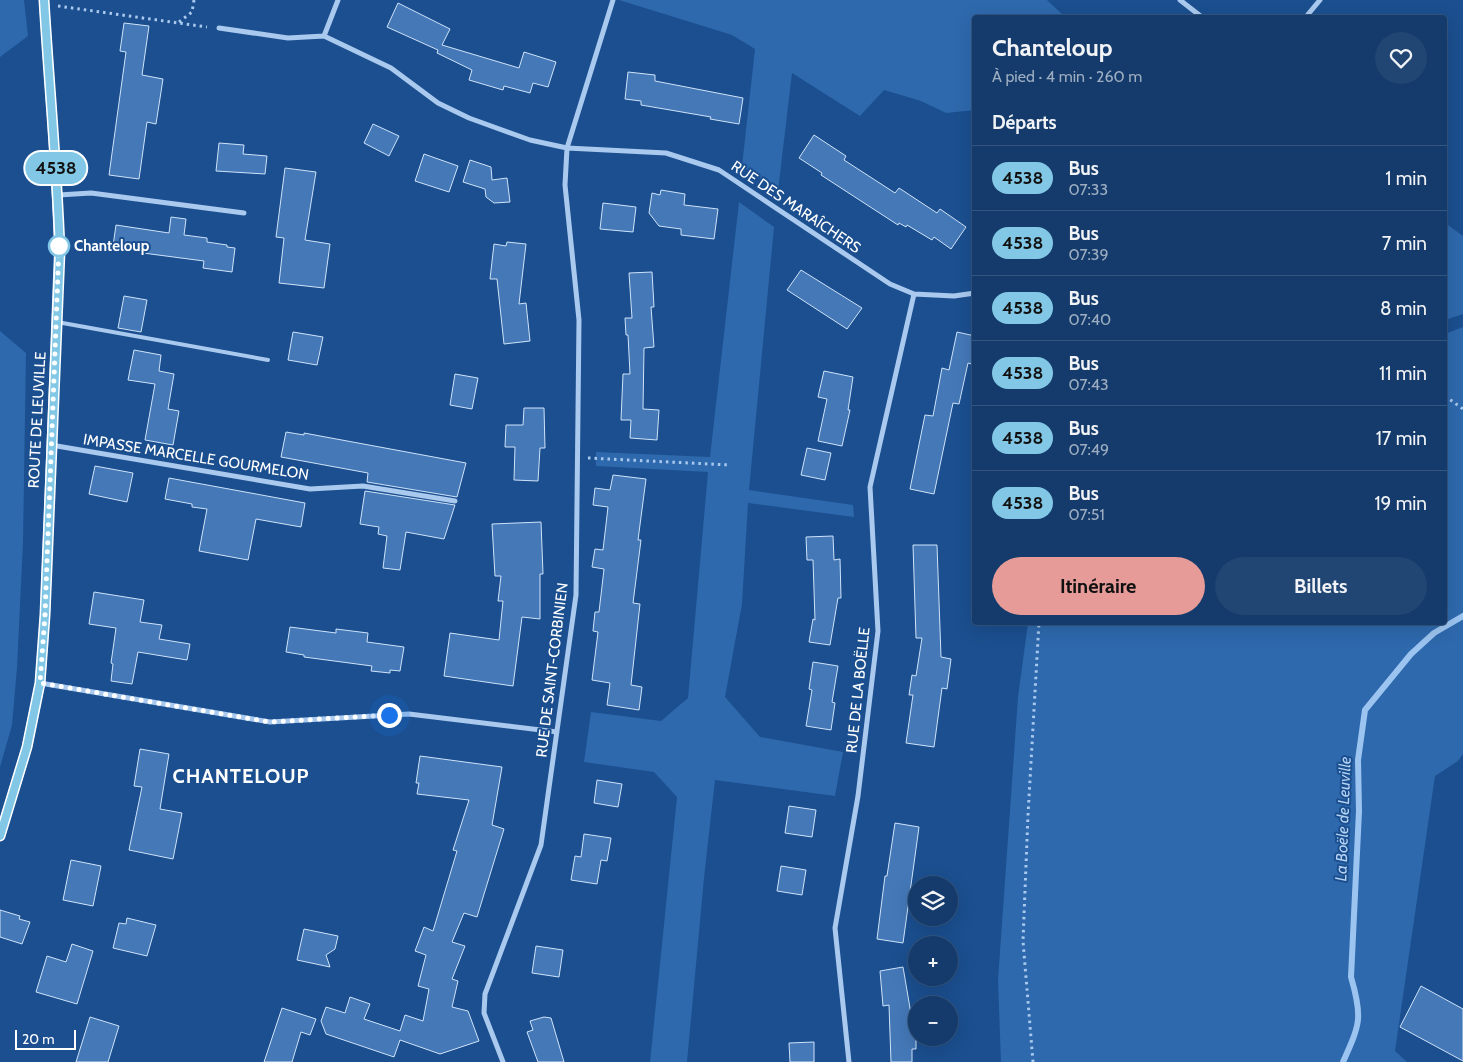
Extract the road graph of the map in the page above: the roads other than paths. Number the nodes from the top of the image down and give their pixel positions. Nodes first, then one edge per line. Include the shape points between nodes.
1 (338, 0) edge
2 (613, 0) edge
3 (1180, 0) edge
4 (1320, 0) edge
5 (44, 2) edge
6 (1198, 15) edge
7 (1308, 15) edge
8 (219, 28) road end
9 (324, 36) junction
10 (567, 148) junction
11 (59, 195) junction
12 (244, 213) dead end
13 (972, 293) edge
14 (914, 294) junction
15 (57, 322) junction
16 (268, 360) dead end
17 (51, 445) junction
18 (455, 501) dead end
19 (40, 683) junction
20 (557, 732) junction
21 (0, 836) edge
22 (501, 1061) edge
23 (849, 1062) edge

1 - 9 street
2 - 10 street
3 - 6 street
4 - 7 street
5 - 11 street, ROUTE DE LEUVILLE
8 - 9 street via 288,38
9 - 10 street, RUE DES MARAÎCHERS via 391,68 438,104 530,140
10 - 14 street, RUE DES MARAÎCHERS via 666,153 719,170 881,280
10 - 20 street, RUE DE SAINT-CORBINIEN via 565,185 579,320 576,595
11 - 12 street via 91,192
11 - 15 street, ROUTE DE LEUVILLE
13 - 14 street, RUE DES MARAÎCHERS
14 - 23 street, RUE DE LA BOËLLE via 870,487 878,630 858,796 836,928
15 - 16 lane
15 - 17 street, ROUTE DE LEUVILLE
17 - 18 street, IMPASSE MARCELLE GOURMELON via 310,489 363,486
17 - 19 street, ROUTE DE LEUVILLE
19 - 20 street via 270,722 409,714
19 - 21 street, ROUTE DE LEUVILLE via 27,747
20 - 22 street, RUE DE SAINT-CORBINIEN via 541,845 485,994 484,1012

